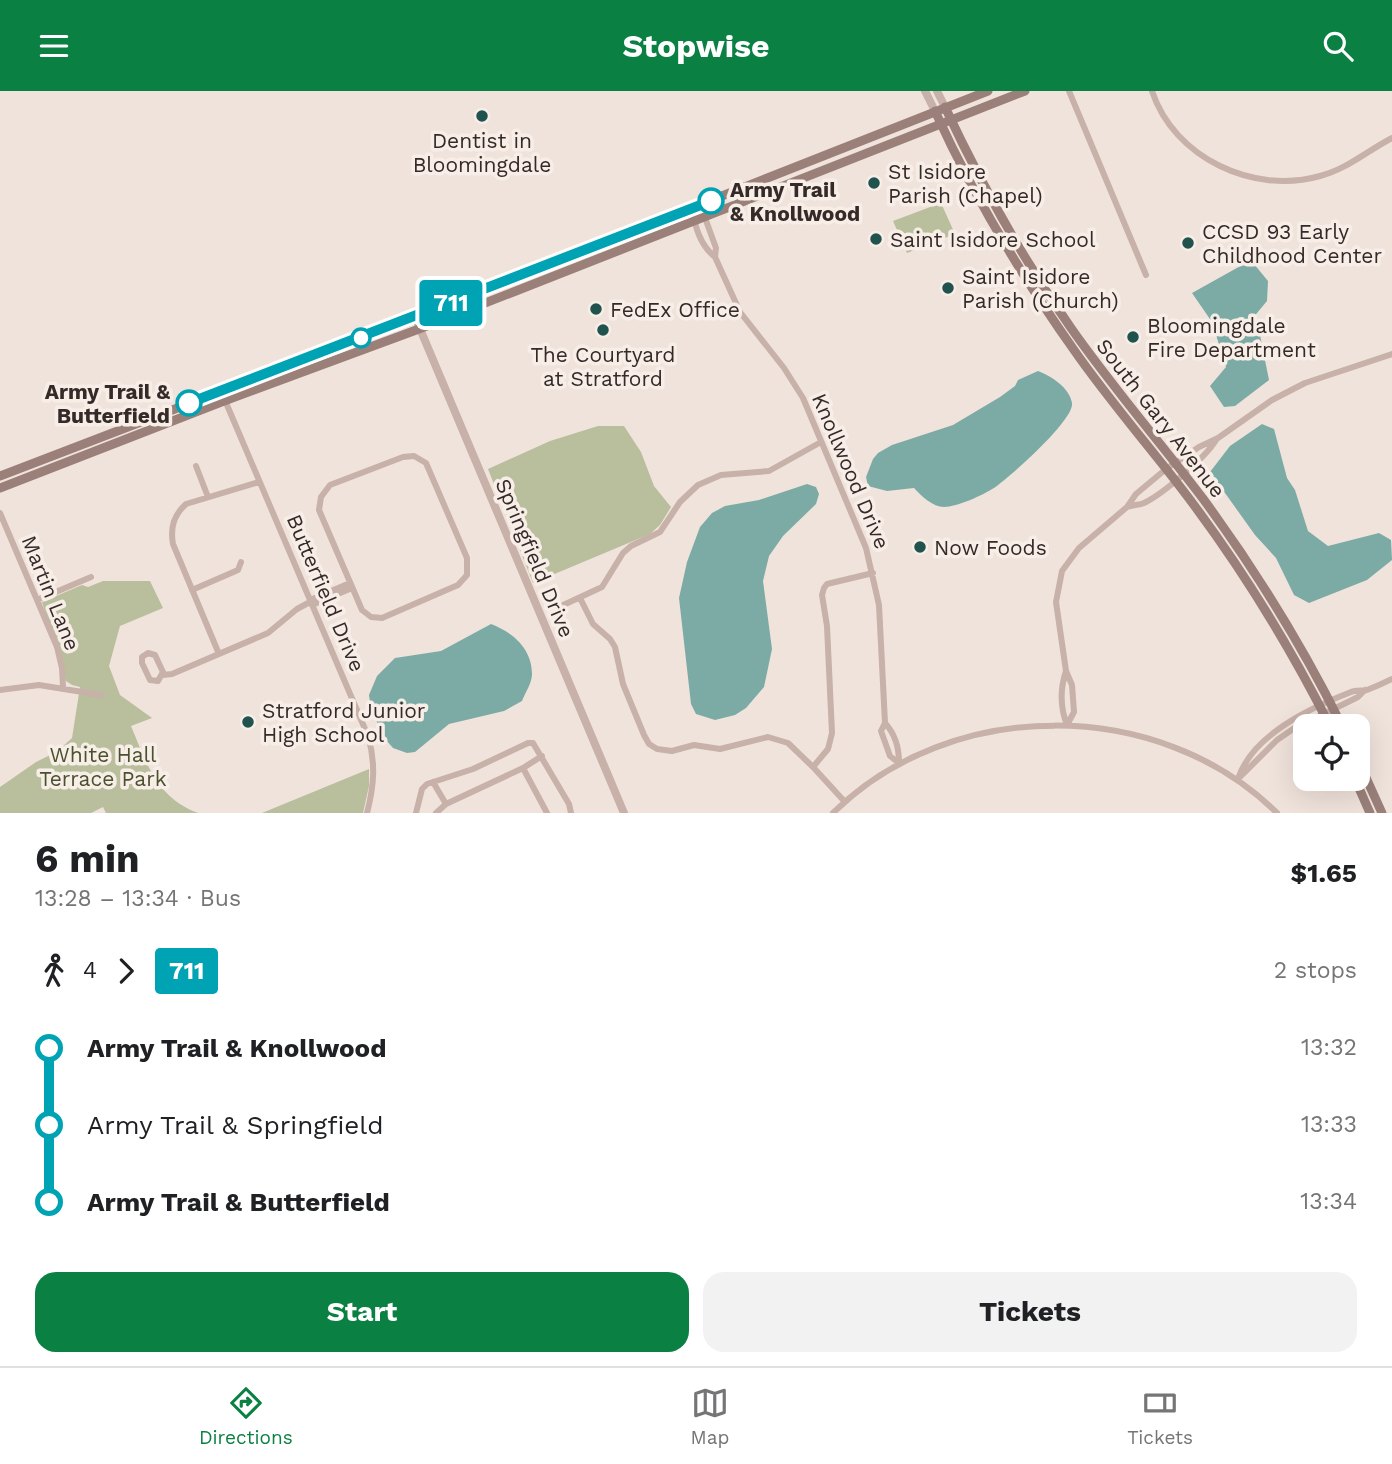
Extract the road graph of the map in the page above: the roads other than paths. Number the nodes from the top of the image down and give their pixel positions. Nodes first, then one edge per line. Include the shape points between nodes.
1 (925, 91) edge
2 (937, 91) edge
3 (988, 91) edge
4 (1025, 91) edge
5 (1069, 91) edge
6 (1152, 91) edge
7 (945, 107) junction
8 (935, 111) junction
9 (951, 120) junction
10 (941, 124) junction
11 (1392, 138) edge
12 (694, 208) junction
13 (704, 215) junction
14 (693, 220) junction
15 (715, 257) junction
16 (1146, 275) dead end
17 (415, 317) junction
18 (419, 329) junction
19 (1392, 354) edge
20 (1088, 360) junction
21 (223, 396) junction
22 (98, 438) junction
23 (1217, 438) junction
24 (821, 442) junction
25 (102, 449) junction
26 (196, 466) dead end
27 (1170, 467) junction
28 (1183, 474) junction
29 (0, 476) edge
30 (1175, 480) junction
31 (259, 482) junction
32 (0, 488) edge
33 (208, 496) junction
34 (1128, 507) junction
35 (0, 513) edge
36 (241, 562) dead end
37 (873, 573) junction
38 (91, 577) dead end
39 (351, 585) junction
40 (192, 590) junction
41 (580, 598) junction
42 (37, 600) junction
43 (311, 602) junction
44 (559, 607) dead end
45 (219, 654) junction
46 (1066, 671) junction
47 (163, 675) junction
48 (1392, 679) edge
49 (63, 687) junction
50 (0, 690) edge
51 (101, 695) dead end
52 (1332, 705) junction
53 (1322, 710) junction
54 (1324, 714) edge
55 (1336, 714) edge
56 (885, 723) junction
57 (1068, 725) junction
58 (542, 757) junction
59 (899, 763) junction
60 (813, 767) junction
61 (523, 768) junction
62 (1237, 779) junction
63 (433, 782) junction
64 (1370, 786) edge
65 (1360, 791) edge
66 (845, 802) junction
67 (446, 804) junction
68 (367, 813) edge
69 (416, 813) edge
70 (436, 813) edge
71 (547, 813) edge
72 (571, 813) edge
73 (624, 813) edge
74 (833, 813) edge
75 (1277, 813) edge
76 (1370, 813) edge
77 (1382, 813) edge

1 - 8 street, South Gary Avenue
2 - 7 street, South Gary Avenue
3 - 7 main road
4 - 9 main road
5 - 16 street
6 - 11 street via 1163,115 1186,143 1219,166 1252,178 1318,177 1351,164
7 - 8 main road
7 - 9 main road, South Gary Avenue
8 - 10 main road, South Gary Avenue
8 - 12 main road
9 - 10 main road
9 - 20 main road, South Gary Avenue
10 - 13 main road
10 - 20 main road, South Gary Avenue via 1015,261
12 - 13 street
12 - 14 street
12 - 17 main road
13 - 14 main road
13 - 15 street, Knollwood Drive
14 - 15 street, Knollwood Drive via 706,250
14 - 18 main road
15 - 24 street, Knollwood Drive via 740,312 799,391
17 - 18 street, Springfield Drive
17 - 21 main road
18 - 21 main road
18 - 73 street, Springfield Drive
19 - 23 street via 1285,393
20 - 27 main road, South Gary Avenue
21 - 22 main road
21 - 25 main road
21 - 31 street, Butterfield Drive
22 - 25 main road
22 - 29 main road
23 - 27 street
23 - 28 street
24 - 37 street, Knollwood Drive
24 - 41 street via 769,471 721,475 698,485 660,532 623,553 603,587
25 - 32 main road
26 - 33 street
27 - 28 main road, South Gary Avenue
27 - 30 main road, South Gary Avenue
27 - 34 street via 1136,494
28 - 30 street
28 - 52 main road, South Gary Avenue via 1261,583
30 - 34 street via 1144,502
30 - 53 main road, South Gary Avenue via 1252,589
31 - 33 street
31 - 43 street, Butterfield Drive
33 - 40 street via 187,504 172,527 173,544
34 - 46 street via 1079,548 1062,571 1056,613
35 - 42 street, Martin Lane
36 - 40 street via 238,570
37 - 56 street, Knollwood Drive
37 - 60 street via 827,584 823,589 832,733 828,749
38 - 42 street
39 - 39 street via 319,510 321,497 331,485 414,456 426,463 467,558 467,575 458,585 382,618 362,610
39 - 43 street
40 - 45 street
41 - 44 street
41 - 60 street via 593,624 615,647 633,709 644,735 657,749 672,751 694,745 720,749 768,737 788,743
42 - 49 street, Martin Lane via 59,653
43 - 45 street via 268,633
43 - 68 street, Butterfield Drive via 372,749 374,780
45 - 47 street
46 - 57 street via 1062,686
46 - 57 street via 1074,712
47 - 47 street via 158,681 150,680 142,663 144,655 155,655
48 - 52 street via 1354,691
49 - 50 street via 25,685
49 - 51 street
52 - 53 street
52 - 55 main road, South Gary Avenue
53 - 54 main road, South Gary Avenue
53 - 62 street via 1277,740
56 - 59 street, Knollwood Drive via 899,748
56 - 59 street, Knollwood Drive via 881,731 885,744
57 - 59 street via 978,733
57 - 62 street via 1120,731 1164,744
58 - 61 street
58 - 63 street via 533,743 528,743
58 - 72 street
59 - 66 street
60 - 66 street
61 - 67 street
61 - 71 street
62 - 75 street
63 - 67 street
63 - 69 street via 422,789
64 - 77 main road
65 - 76 main road
66 - 74 street
67 - 70 street

